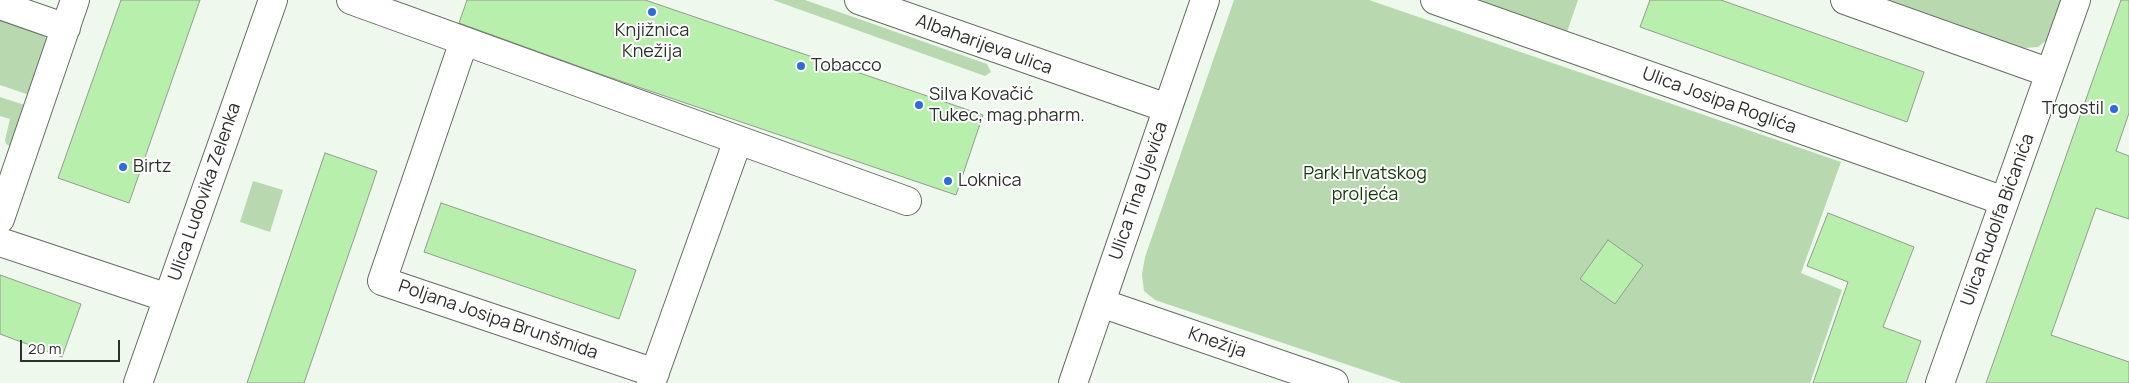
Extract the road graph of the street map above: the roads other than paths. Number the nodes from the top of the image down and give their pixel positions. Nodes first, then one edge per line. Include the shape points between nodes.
1 (75, 0) edge
2 (273, 0) edge
3 (351, 0) edge
4 (859, 0) edge
5 (1205, 0) edge
6 (1435, 0) edge
7 (1845, 0) edge
8 (2076, 0) edge
9 (0, 5) edge
10 (66, 28) junction
11 (464, 41) junction
12 (2050, 73) junction
13 (1167, 108) junction
14 (738, 140) junction
15 (907, 201) dead end
16 (2004, 202) junction
17 (0, 219) edge
18 (0, 242) edge
19 (168, 298) junction
20 (1101, 303) junction
21 (653, 378) edge
22 (138, 383) edge
23 (1073, 383) edge
24 (1334, 383) edge
25 (1940, 383) edge

1 - 10 street
2 - 19 street, Ulica Ludovika Zelenka
3 - 11 street
4 - 13 street, Albaharijeva ulica
5 - 13 street, Ulica Tina Ujevića
6 - 16 street, Ulica Josipa Roglića
7 - 12 street
8 - 12 street, Ulica Rudolfa Bićanića
9 - 10 street
10 - 17 street
11 - 14 street
11 - 21 street, Poljana Josipa Brunšmida via 382,281
12 - 16 street, Ulica Rudolfa Bićanića
13 - 20 street, Ulica Tina Ujevića
14 - 15 street
14 - 21 street, Poljana Josipa Brunšmida
16 - 25 street, Ulica Rudolfa Bićanića
18 - 19 street
19 - 22 street, Ulica Ludovika Zelenka
20 - 23 street, Ulica Tina Ujevića
20 - 24 street, Knežija

